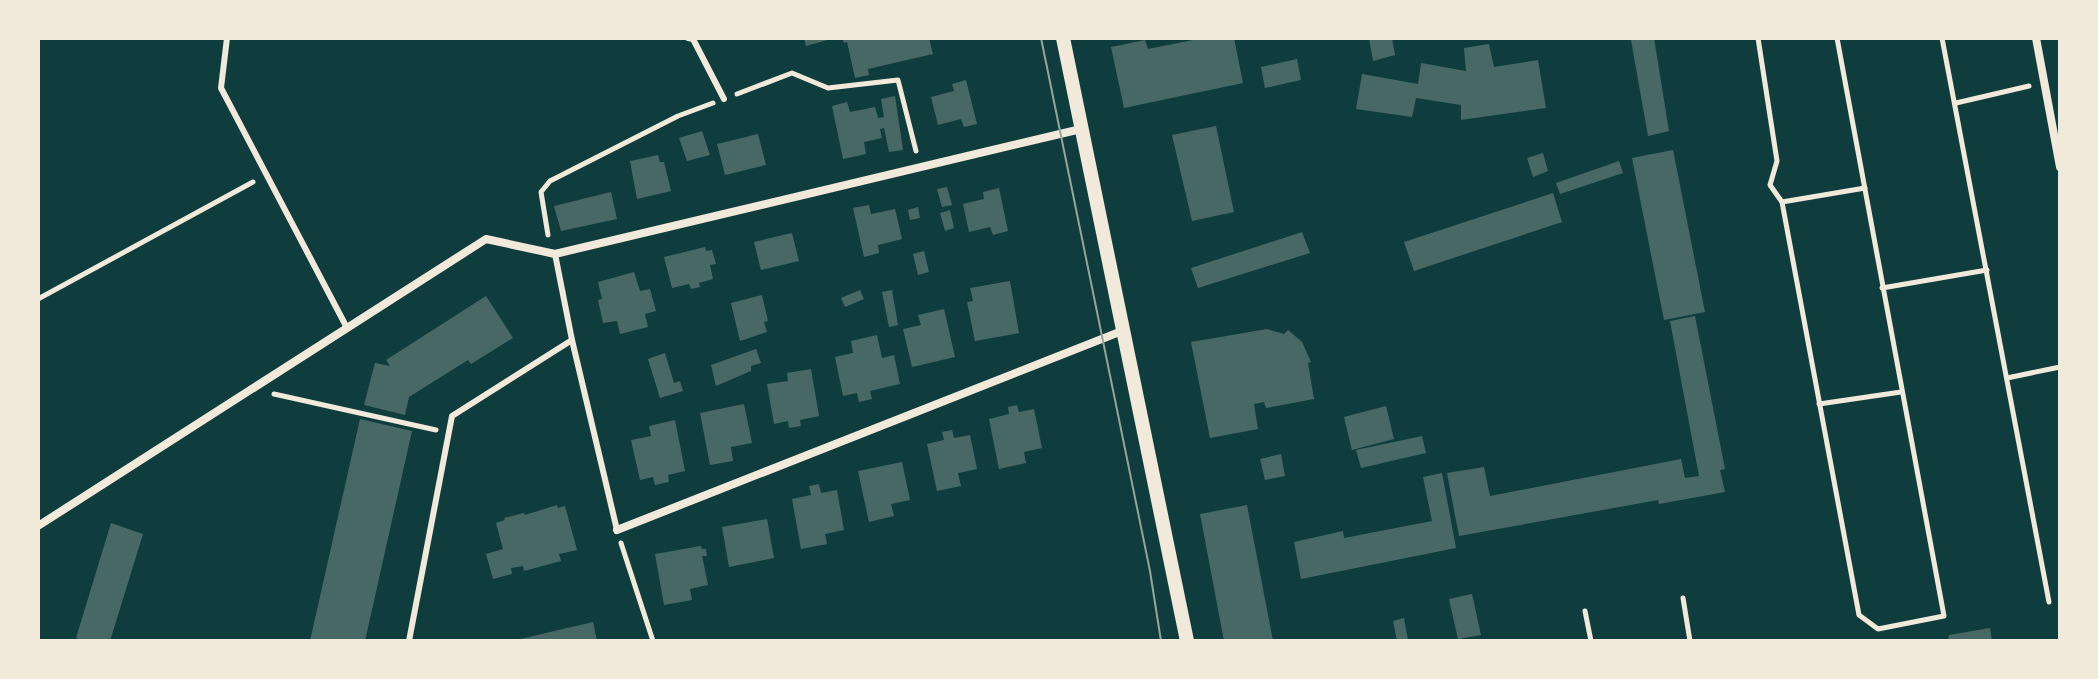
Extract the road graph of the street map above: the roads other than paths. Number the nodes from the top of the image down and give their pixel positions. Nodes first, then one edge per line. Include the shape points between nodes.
1 (227, 38) edge
2 (688, 38) edge
3 (1063, 38) edge
4 (2036, 38) edge
5 (724, 99) road end
6 (1081, 129) junction
7 (2060, 167) edge
8 (555, 254) junction
9 (346, 326) junction
10 (1122, 331) junction
11 (572, 340) junction
12 (38, 526) edge
13 (617, 530) joint
14 (409, 641) edge
15 (1187, 641) edge

1 - 9 lane via 221,88
2 - 5 lane
3 - 6 street
4 - 7 street
6 - 8 street
6 - 10 street
8 - 9 street via 486,239
8 - 11 lane
9 - 12 street
10 - 13 street
10 - 15 street
11 - 13 lane
11 - 14 lane via 452,416

